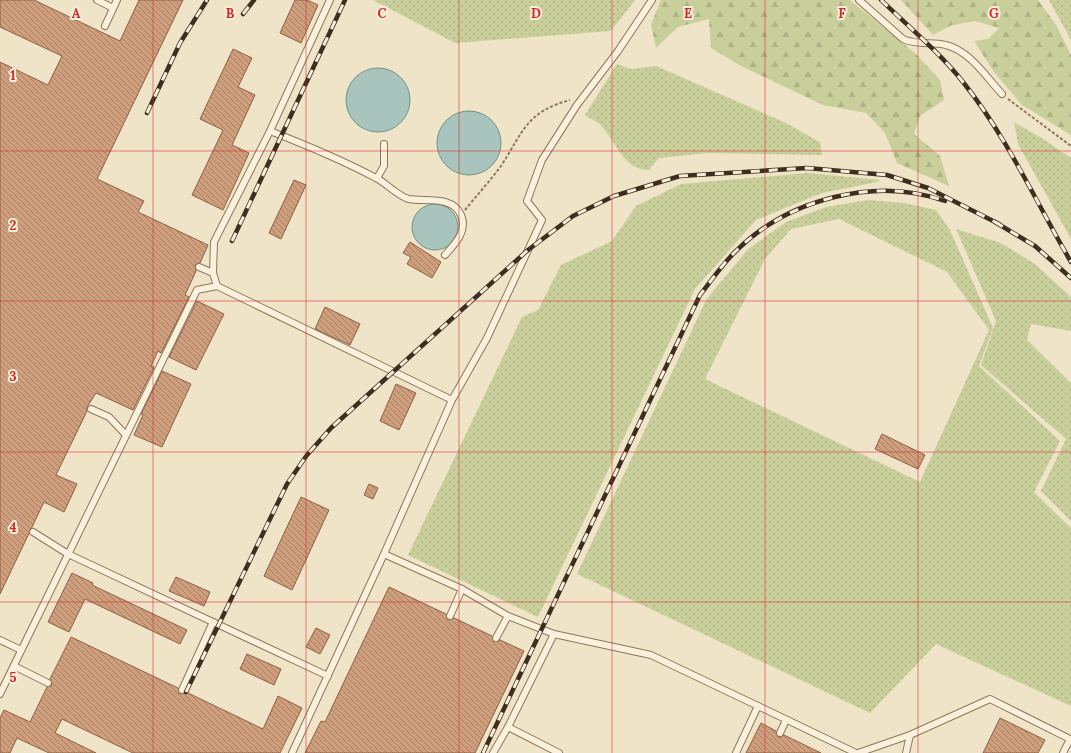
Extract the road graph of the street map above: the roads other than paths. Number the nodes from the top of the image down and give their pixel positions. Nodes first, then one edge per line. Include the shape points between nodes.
1 (97, 0) edge
2 (117, 0) edge
3 (330, 0) edge
4 (652, 0) edge
5 (859, 0) edge
6 (113, 8) junction
7 (105, 26) dead end
8 (1002, 94) road end
9 (270, 131) junction
10 (384, 144) dead end
11 (377, 178) junction
12 (445, 255) dead end
13 (199, 267) dead end
14 (213, 273) junction
15 (217, 286) junction
16 (452, 400) junction
17 (91, 409) dead end
18 (126, 435) junction
19 (33, 532) dead end
20 (68, 554) junction
21 (384, 554) junction
22 (462, 589) junction
23 (450, 616) dead end
24 (508, 616) junction
25 (213, 622) junction
26 (554, 634) junction
27 (496, 638) dead end
28 (0, 640) edge
29 (21, 650) junction
30 (14, 666) junction
31 (328, 676) junction
32 (48, 683) dead end
33 (182, 690) dead end
34 (0, 694) edge
35 (758, 706) junction
36 (786, 720) junction
37 (508, 727) junction
38 (780, 732) dead end
39 (910, 735) junction
40 (292, 753) edge
41 (493, 753) edge
42 (559, 753) edge
43 (736, 753) edge
44 (857, 753) edge
45 (906, 753) edge
46 (1063, 753) edge

1 - 6 lane
2 - 6 lane
3 - 9 lane
4 - 16 lane via 577,105 542,160 527,202 542,220 487,338
5 - 8 lane via 904,39 912,43 946,45 957,49 971,60
6 - 7 lane
9 - 11 lane
9 - 14 lane via 214,242
10 - 11 lane via 384,166
11 - 12 lane via 408,199 430,199 446,202 454,207 461,215 463,228 458,241
13 - 14 lane
14 - 15 lane
15 - 16 lane
15 - 18 lane via 197,290
16 - 21 lane
17 - 18 lane via 109,417
18 - 20 lane
19 - 20 lane
20 - 25 lane
20 - 29 lane
21 - 22 lane
21 - 31 lane
22 - 23 lane
22 - 24 lane
24 - 26 lane
24 - 27 lane
25 - 31 lane
25 - 33 lane
26 - 35 lane via 651,655
26 - 37 lane
28 - 29 lane
29 - 30 lane
30 - 32 lane
30 - 34 lane
31 - 40 lane
35 - 36 lane
35 - 43 lane
36 - 38 lane
36 - 44 lane
37 - 41 lane
37 - 42 lane
39 - 44 lane
39 - 45 lane
39 - 46 lane via 990,699 1070,739

